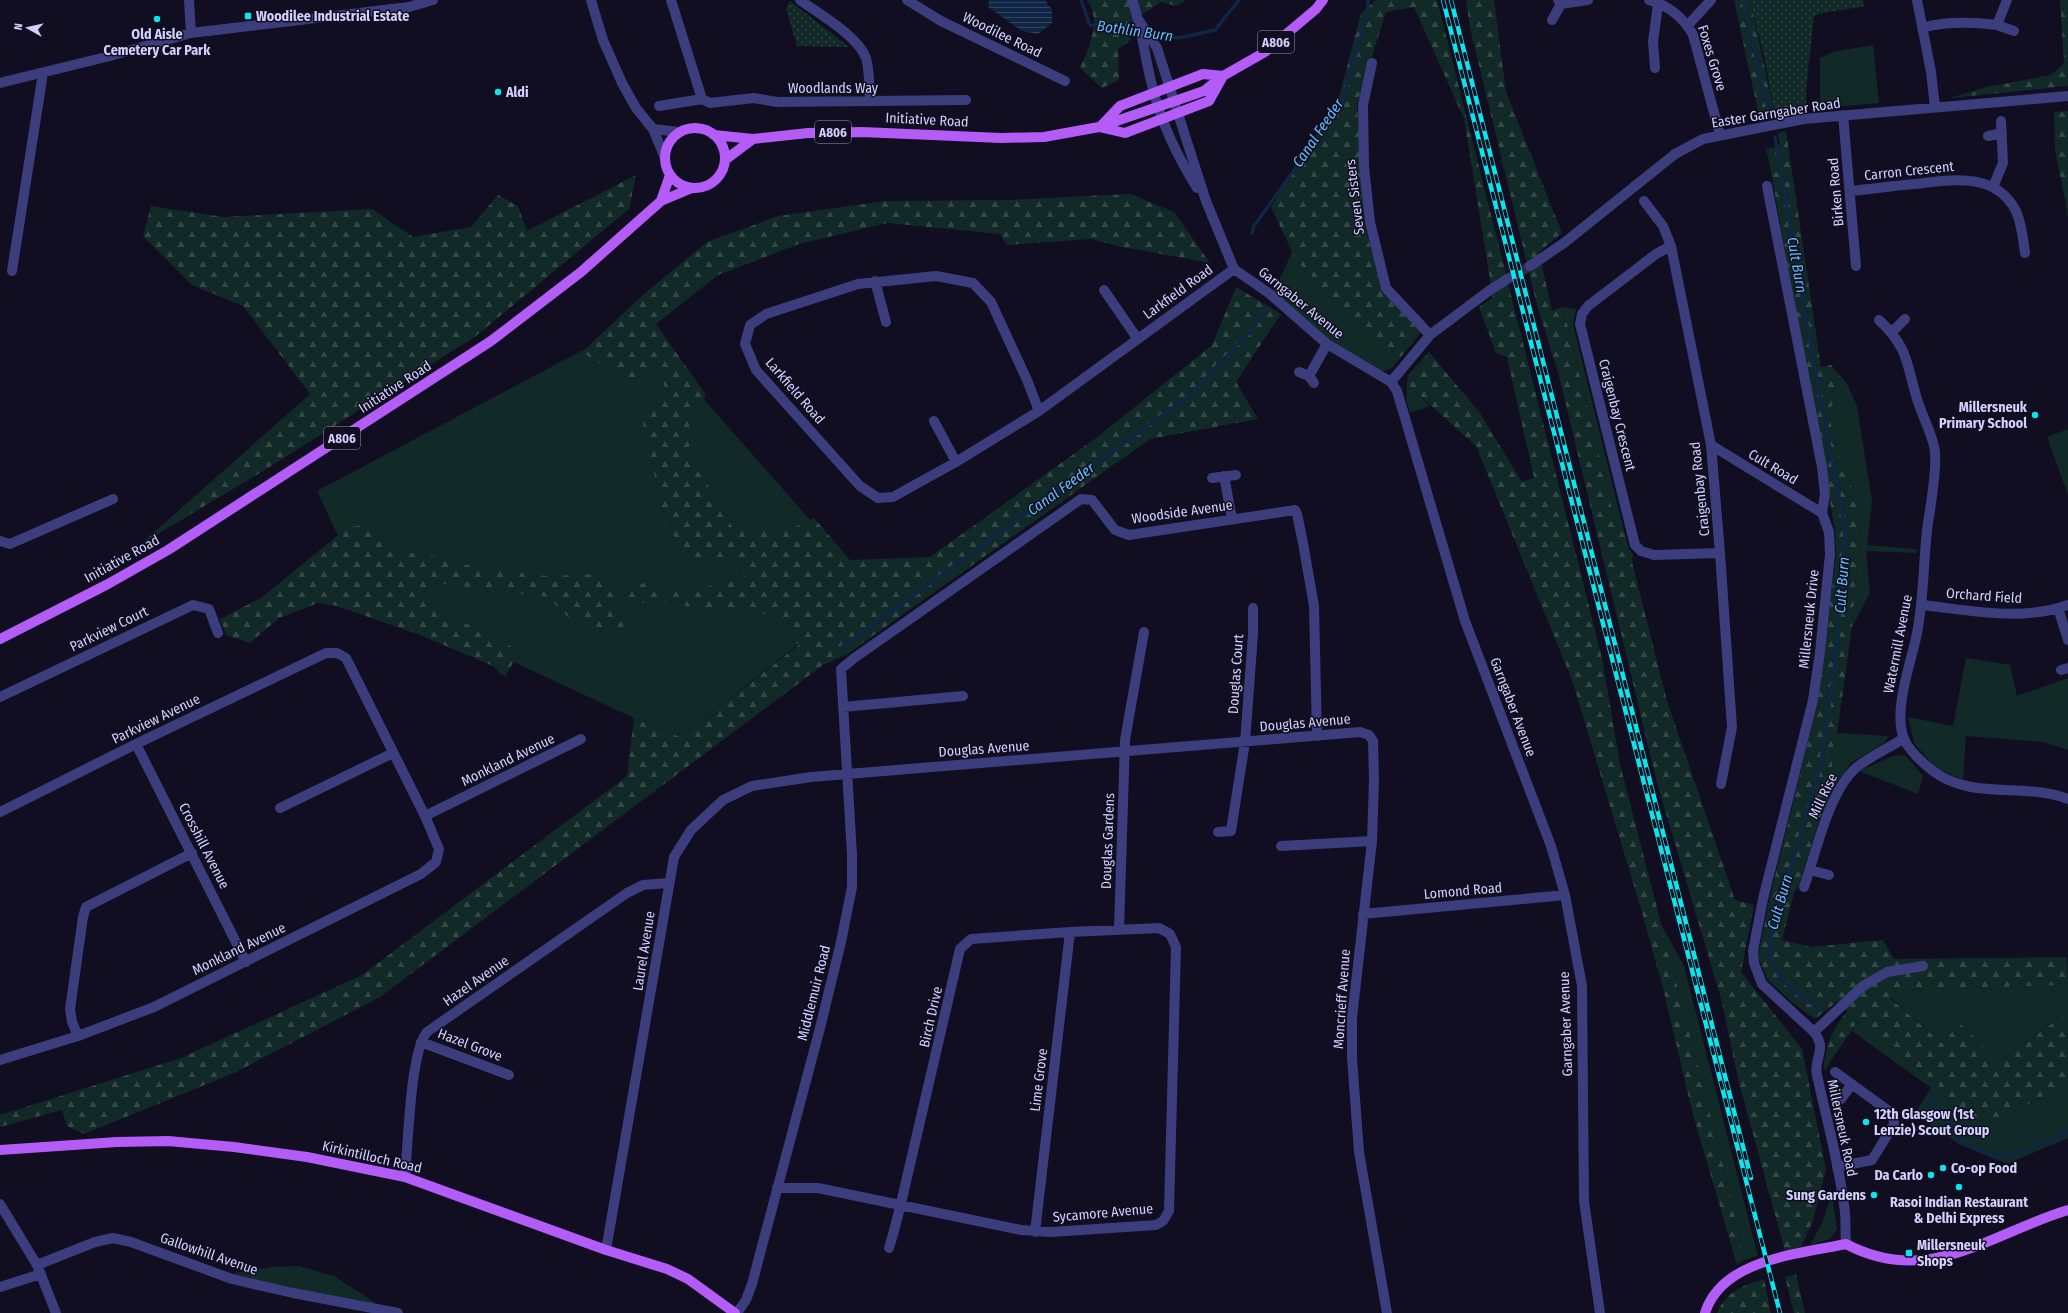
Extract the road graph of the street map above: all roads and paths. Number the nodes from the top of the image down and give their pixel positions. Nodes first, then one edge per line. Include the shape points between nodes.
1 (189, 0) edge
2 (432, 0) edge
3 (591, 0) edge
4 (671, 0) edge
5 (800, 0) edge
6 (907, 0) edge
7 (1132, 0) edge
8 (1324, 0) edge
9 (1588, 0) edge
10 (1711, 0) edge
11 (1917, 0) edge
12 (2007, 0) edge
13 (1559, 2) edge
14 (1654, 2) edge
15 (1138, 16) junction
16 (1552, 20) dead end
17 (1688, 25) junction
18 (1997, 25) junction
19 (1922, 28) junction
20 (2014, 31) dead end
21 (191, 33) junction
22 (1372, 63) dead end
23 (1655, 68) dead end
24 (43, 73) junction
25 (1223, 76) junction
26 (1065, 81) dead end
27 (0, 83) edge
28 (1169, 87) junction
29 (1154, 94) junction
30 (2068, 96) edge
31 (702, 99) junction
32 (966, 100) dead end
33 (870, 101) junction
34 (1173, 101) junction
35 (659, 106) dead end
36 (1158, 106) junction
37 (1935, 107) junction
38 (1177, 113) junction
39 (1843, 115) junction
40 (1163, 119) junction
41 (2000, 121) dead end
42 (1099, 128) junction
43 (653, 129) junction
44 (679, 132) junction
45 (2002, 134) junction
46 (714, 135) junction
47 (1720, 135) junction
48 (1988, 136) dead end
49 (753, 139) junction
50 (665, 158) junction
51 (726, 160) junction
52 (670, 175) junction
53 (1767, 186) dead end
54 (1993, 187) junction
55 (692, 188) junction
56 (1850, 191) junction
57 (661, 201) junction
58 (1644, 201) dead end
59 (1206, 202) junction
60 (1671, 246) junction
61 (2024, 253) dead end
62 (1530, 266) tunnel mouth
63 (1856, 266) dead end
64 (1234, 269) junction
65 (12, 271) dead end
66 (1509, 278) tunnel mouth
67 (875, 281) junction
68 (1104, 290) dead end
69 (1905, 319) dead end
70 (1879, 320) dead end
71 (886, 322) dead end
72 (1892, 332) junction
73 (1430, 334) junction
74 (1137, 338) junction
75 (1327, 344) junction
76 (1298, 372) dead end
77 (1390, 382) junction
78 (1039, 411) junction
79 (934, 420) dead end
80 (1710, 445) junction
81 (956, 462) junction
82 (1236, 475) dead end
83 (1224, 476) junction
84 (1212, 478) dead end
85 (113, 499) dead end
86 (1822, 513) junction
87 (1232, 519) junction
88 (0, 541) edge
89 (1720, 553) junction
90 (1921, 605) junction
91 (2068, 605) edge
92 (1253, 608) dead end
93 (2058, 608) junction
94 (1144, 632) dead end
95 (218, 633) dead end
96 (0, 639) edge
97 (2068, 640) edge
98 (326, 653) joint
99 (841, 669) joint
100 (963, 696) dead end
101 (0, 697) edge
102 (843, 707) junction
103 (1368, 735) joint
104 (1317, 736) junction
105 (1904, 738) junction
106 (581, 739) dead end
107 (1245, 742) junction
108 (136, 744) junction
109 (394, 753) junction
110 (1124, 753) junction
111 (846, 774) junction
112 (1721, 784) dead end
113 (2068, 799) edge
114 (280, 808) dead end
115 (0, 812) edge
116 (425, 816) junction
117 (1218, 832) dead end
118 (1372, 841) junction
119 (1281, 846) dead end
120 (192, 853) junction
121 (1810, 870) junction
122 (1829, 875) dead end
123 (668, 883) junction
124 (1804, 887) dead end
125 (1565, 895) junction
126 (1363, 914) junction
127 (1119, 929) junction
128 (1070, 932) junction
129 (246, 962) junction
130 (1924, 966) dead end
131 (1814, 1032) junction
132 (78, 1036) junction
133 (421, 1042) junction
134 (0, 1060) edge
135 (1835, 1072) dead end
136 (508, 1075) dead end
137 (1852, 1084) junction
138 (1841, 1099) dead end
139 (0, 1150) edge
140 (1837, 1167) junction
141 (405, 1177) junction
142 (777, 1188) junction
143 (0, 1204) edge
144 (900, 1206) junction
145 (2068, 1210) edge
146 (1035, 1232) junction
147 (1846, 1244) junction
148 (889, 1248) dead end
149 (606, 1250) junction
150 (39, 1269) junction
151 (0, 1287) edge
152 (56, 1313) edge
153 (398, 1313) edge
154 (736, 1313) edge
155 (1387, 1313) edge
156 (1600, 1313) edge
157 (1704, 1313) edge

1 - 21 street
2 - 21 street via 409,7
3 - 43 street via 603,40 622,82 636,108
4 - 31 street
5 - 33 street via 859,45 866,58
6 - 26 street, Woodilee Road via 941,21
7 - 15 street
8 - 25 main road, A806 via 1266,52
9 - 13 street
10 - 17 street
11 - 19 street
12 - 18 street
13 - 16 street
14 - 17 street, Foxes Grove via 1680,17
14 - 23 street, Foxes Grove
15 - 28 street via 1157,48
15 - 29 street
17 - 47 street, Foxes Grove via 1694,35
18 - 19 street via 1959,23 1935,24
18 - 20 street
19 - 37 street
21 - 24 street
22 - 73 street, Seven Sisters via 1363,105 1364,166 1370,222 1386,288
24 - 27 street
24 - 65 street
25 - 28 main road via 1203,74
25 - 34 main road, A806 via 1204,91
25 - 38 main road, Initiative Road / A806 via 1209,101
28 - 29 main road
28 - 34 street
29 - 36 street
29 - 42 main road via 1120,106
30 - 37 street, Easter Garngaber Road
31 - 33 street, Woodlands Way via 710,103 754,98 777,102
31 - 35 street, Woodlands Way
32 - 33 street, Woodlands Way
34 - 36 main road, A806
34 - 38 street
36 - 40 street
36 - 42 main road, A806
37 - 39 street, Easter Garngaber Road
38 - 40 main road, Initiative Road / A806
38 - 59 street
39 - 47 street, Easter Garngaber Road
39 - 56 street, Birken Road
40 - 42 main road, Initiative Road / A806 via 1125,133
40 - 59 street via 1178,157
41 - 45 street
42 - 49 main road, Initiative Road / A806 via 1044,137 1001,138 862,132 808,133
43 - 44 street
43 - 50 street
44 - 46 main road via 699,128
44 - 50 main road via 668,145
45 - 48 street
45 - 54 street via 2003,163
46 - 49 main road, A806
46 - 51 main road via 723,146
47 - 62 street, Easter Garngaber Road via 1702,139 1675,154 1564,243
49 - 51 main road
50 - 52 main road
51 - 55 main road via 720,176 714,182 708,186
52 - 55 main road via 679,184
52 - 57 main road, A806
53 - 86 street, Millersneuk Drive via 1822,467 1825,494
54 - 56 street, Carron Crescent via 1955,179
54 - 61 street via 2015,210 2022,229
55 - 57 main road, A806
56 - 63 street, Birken Road
57 - 96 main road, Initiative Road / A806 via 581,272 491,341 168,550 101,588
58 - 60 street, Craigenbay Road via 1663,226
59 - 64 street
60 - 80 street, Craigenbay Road
60 - 89 street, Craigenbay Crescent via 1656,254 1588,306 1582,314 1580,324 1635,545 1641,551 1654,555
64 - 74 street, Larkfield Road
64 - 75 street, Garngaber Avenue via 1270,294
66 - 73 street
67 - 71 street
67 - 78 street, Larkfield Road via 936,276 973,283 991,302 1028,380
67 - 81 street, Larkfield Road via 858,284 766,314 750,325 745,344 756,370 860,486 878,498 893,498
68 - 74 street, Larkfield Road
69 - 72 street
70 - 72 street, Watermill Avenue
72 - 90 street, Watermill Avenue via 1908,361 1918,402 1935,452
73 - 77 street
74 - 78 street, Larkfield Road
75 - 76 street via 1311,379
75 - 77 street, Garngaber Avenue
77 - 125 street, Garngaber Avenue via 1397,391 1405,416 1465,621 1551,846
78 - 81 street, Larkfield Road
79 - 81 street
80 - 86 street, Cult Road
80 - 89 street, Craigenbay Road
82 - 83 street
83 - 84 street
83 - 87 street
85 - 88 street via 10,544
86 - 131 street, Millersneuk Drive via 1829,532 1830,554 1813,700 1763,899 1753,951 1762,984
87 - 99 street, Woodside Avenue via 1129,535 1115,530 1092,500 1081,499
87 - 104 street, Woodside Avenue via 1294,510 1297,514 1314,606
89 - 112 street, Craigenbay Road via 1732,727
90 - 93 street, Orchard Field via 2015,614
90 - 105 street, Watermill Avenue via 1901,702
91 - 93 street, Orchard Field
92 - 107 street, Douglas Court
93 - 97 street
94 - 110 street
95 - 101 street, Parkview Court via 209,609 193,605
98 - 108 street, Parkview Avenue
98 - 109 street, Monkland Avenue via 337,653 346,658
99 - 102 street, Middlemuir Road
100 - 102 street
102 - 111 street, Middlemuir Road
103 - 104 street, Douglas Avenue via 1360,732
103 - 118 street, Moncrieff Avenue via 1373,741 1374,761
104 - 107 street, Douglas Avenue
105 - 113 street via 1917,756 1933,770 1963,786 2036,791
105 - 121 street, Mill Rise via 1857,767 1845,780 1826,821
106 - 116 street, Monkland Avenue
107 - 110 street, Douglas Avenue
107 - 117 street, Douglas Court via 1231,831
108 - 115 street, Parkview Avenue
108 - 120 street, Crosshill Avenue
109 - 114 street
109 - 116 street, Monkland Avenue
110 - 111 street, Douglas Avenue
110 - 127 street, Douglas Gardens
111 - 123 street, Laurel Avenue via 752,786 723,800 702,818 682,843 674,857
111 - 142 street, Middlemuir Road via 852,887 820,1028
116 - 129 street, Monkland Avenue via 439,849 436,862 421,874
118 - 119 street
118 - 126 street, Moncrieff Avenue
120 - 129 street, Crosshill Avenue
120 - 132 street via 86,907 70,1009
121 - 122 street
121 - 124 street, Mill Rise
123 - 133 street, Hazel Avenue via 643,885 627,893 427,1032
123 - 149 street, Laurel Avenue
125 - 126 street, Lomond Road
125 - 156 street, Garngaber Avenue via 1582,986 1584,1201
126 - 155 street, Moncrieff Avenue via 1352,1018 1352,1058 1359,1152
127 - 128 street, Birch Drive
127 - 146 street, Sycamore Avenue via 1159,928 1170,934 1176,947 1169,1211 1163,1222 1156,1225
128 - 144 street, Birch Drive via 971,939 960,949
128 - 146 street, Lime Grove
129 - 132 street, Monkland Avenue via 154,1007
130 - 131 street via 1887,972 1863,986
131 - 140 street, Millersneuk Road via 1821,1048 1816,1072
132 - 134 street, Monkland Avenue
133 - 136 street, Hazel Grove
133 - 141 street, Hazel Avenue via 415,1061
135 - 137 street
137 - 138 street
137 - 140 street via 1893,1114 1894,1124 1872,1160
139 - 141 main road, Kirkintilloch Road via 168,1141 307,1157
140 - 147 street, Millersneuk Road via 1845,1214
141 - 149 main road, Kirkintilloch Road
142 - 144 street, Sycamore Avenue via 818,1188
142 - 154 street, Middlemuir Road via 752,1284 746,1300
143 - 150 street
144 - 146 street, Sycamore Avenue via 1003,1228
144 - 148 street, Birch Drive
145 - 147 main road via 1974,1248 1930,1260 1897,1261
147 - 157 main road via 1749,1267 1732,1276 1716,1290
149 - 154 main road, Kirkintilloch Road via 678,1274
150 - 151 street, Gallowhill Avenue
150 - 152 street
150 - 153 street, Gallowhill Avenue via 95,1242 113,1238 131,1242 232,1279 293,1294

